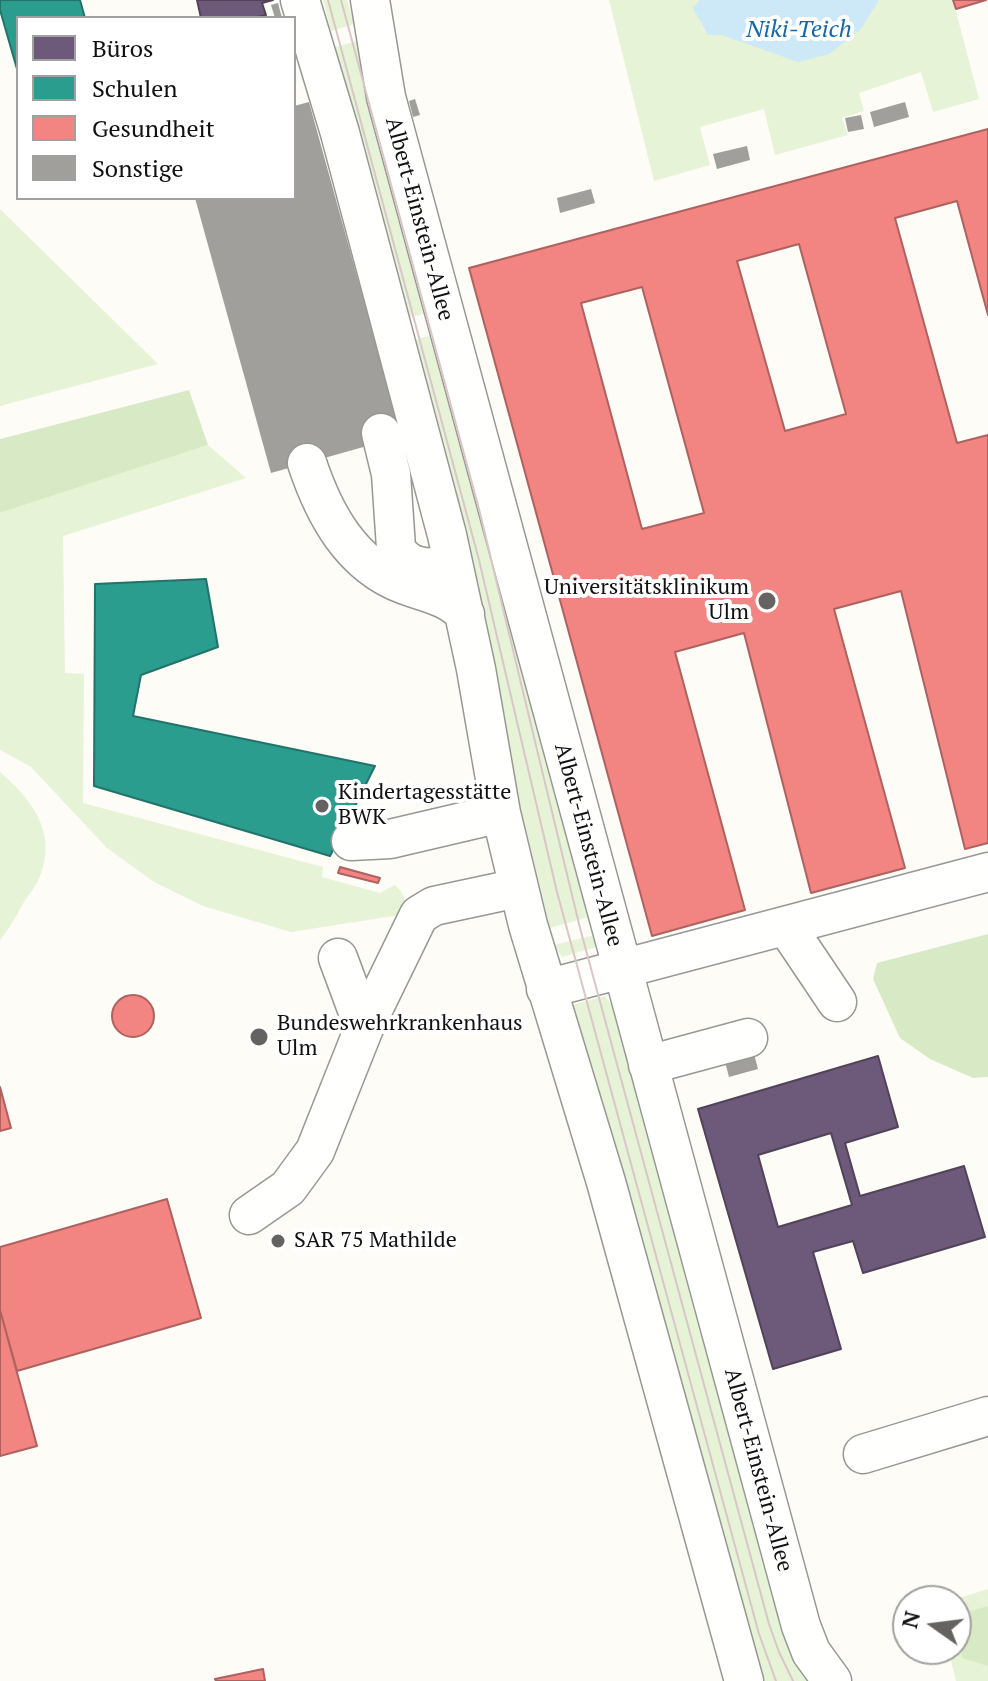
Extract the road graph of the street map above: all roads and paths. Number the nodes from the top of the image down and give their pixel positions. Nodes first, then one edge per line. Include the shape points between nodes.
1 (300, 0) edge
2 (370, 0) edge
3 (381, 433) dead end
4 (307, 463) dead end
5 (454, 565) junction
6 (465, 614) junction
7 (501, 813) junction
8 (351, 841) dead end
9 (988, 872) edge
10 (518, 888) junction
11 (786, 926) junction
12 (338, 958) dead end
13 (622, 970) junction
14 (546, 989) junction
15 (837, 1002) dead end
16 (364, 1028) junction
17 (748, 1038) dead end
18 (722, 1071) dead end
19 (651, 1077) junction
20 (249, 1215) dead end
21 (988, 1416) edge
22 (863, 1454) dead end
23 (744, 1681) edge
24 (832, 1681) edge

1 - 5 street via 357,193
2 - 13 street, Albert-Einstein-Allee via 386,97
3 - 5 street via 399,553 423,568
4 - 6 street via 324,509 355,552 384,575 449,600
5 - 6 street
6 - 7 street
7 - 8 street via 390,839
7 - 10 street
9 - 11 street
10 - 14 street
10 - 16 street via 434,906 419,915
11 - 13 street
11 - 15 street
12 - 16 street
13 - 14 street
13 - 19 street, Albert-Einstein-Allee
14 - 23 street via 606,1182
16 - 20 street via 315,1151 288,1188
17 - 19 street
18 - 19 street
19 - 24 street, Albert-Einstein-Allee via 801,1626 811,1652
21 - 22 street

